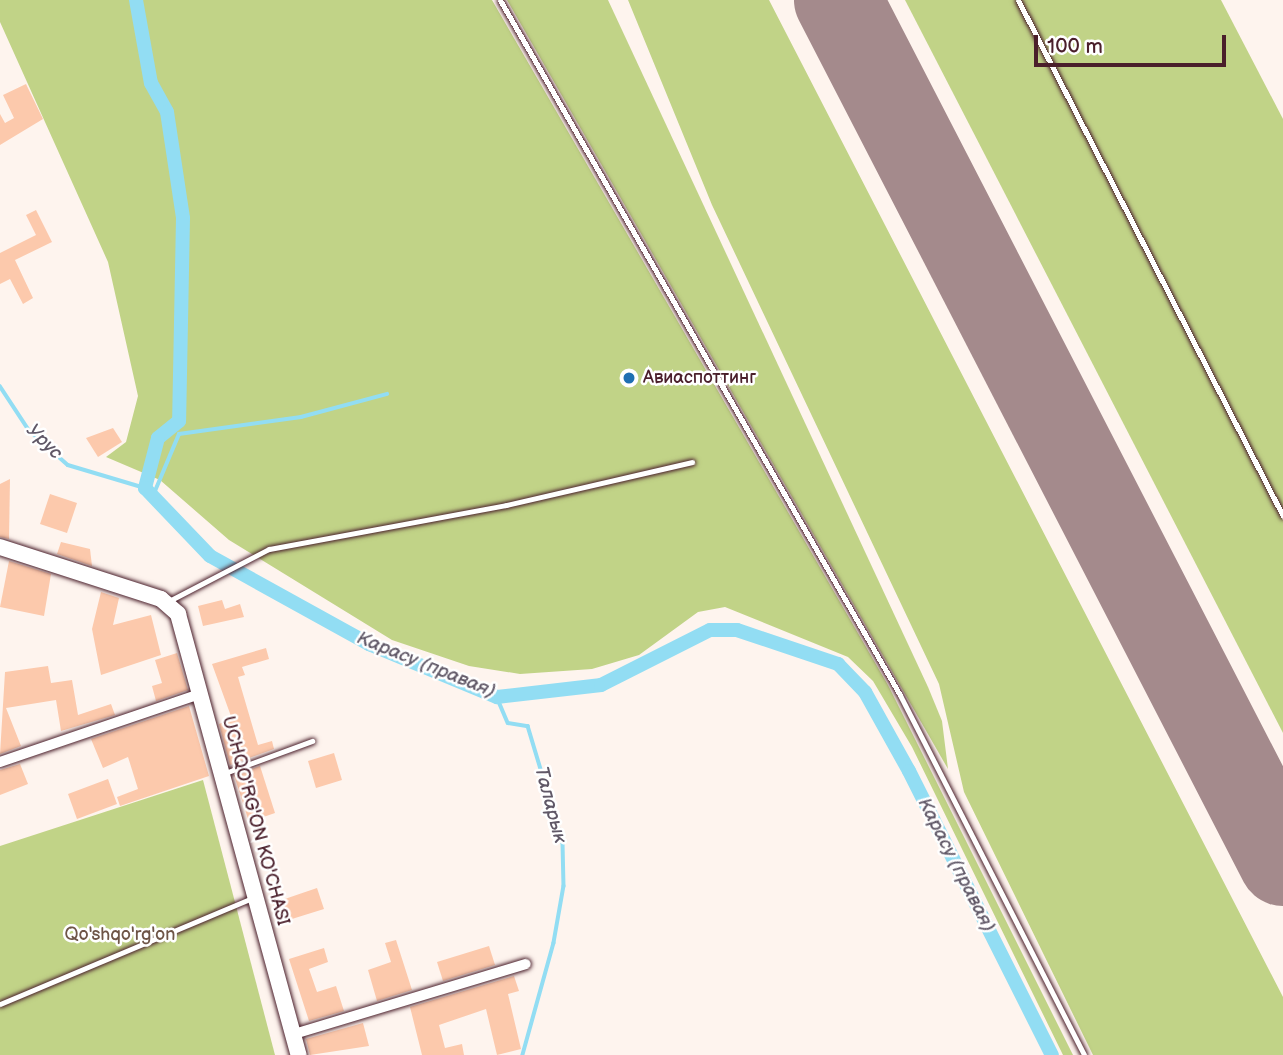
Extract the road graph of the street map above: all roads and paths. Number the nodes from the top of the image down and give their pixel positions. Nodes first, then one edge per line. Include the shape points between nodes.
1 (500, 0) edge
2 (1018, 0) edge
3 (692, 462) dead end
4 (1283, 516) edge
5 (0, 547) edge
6 (167, 602) junction
7 (200, 694) junction
8 (312, 741) dead end
9 (0, 762) edge
10 (222, 774) junction
11 (255, 897) junction
12 (526, 964) dead end
13 (0, 1004) edge
14 (294, 1034) junction
15 (299, 1055) edge
16 (1084, 1055) edge

1 - 16 lane via 918,727
2 - 4 lane
3 - 6 lane via 506,505 269,549
5 - 6 street
6 - 7 street, UCHQO'RG'ON KO'CHASI via 191,645
7 - 9 street
7 - 10 street, UCHQO'RG'ON KO'CHASI
8 - 10 lane
10 - 11 street, UCHQO'RG'ON KO'CHASI
11 - 13 lane
11 - 14 street, UCHQO'RG'ON KO'CHASI
12 - 14 street
14 - 15 street, UCHQO'RG'ON KO'CHASI

